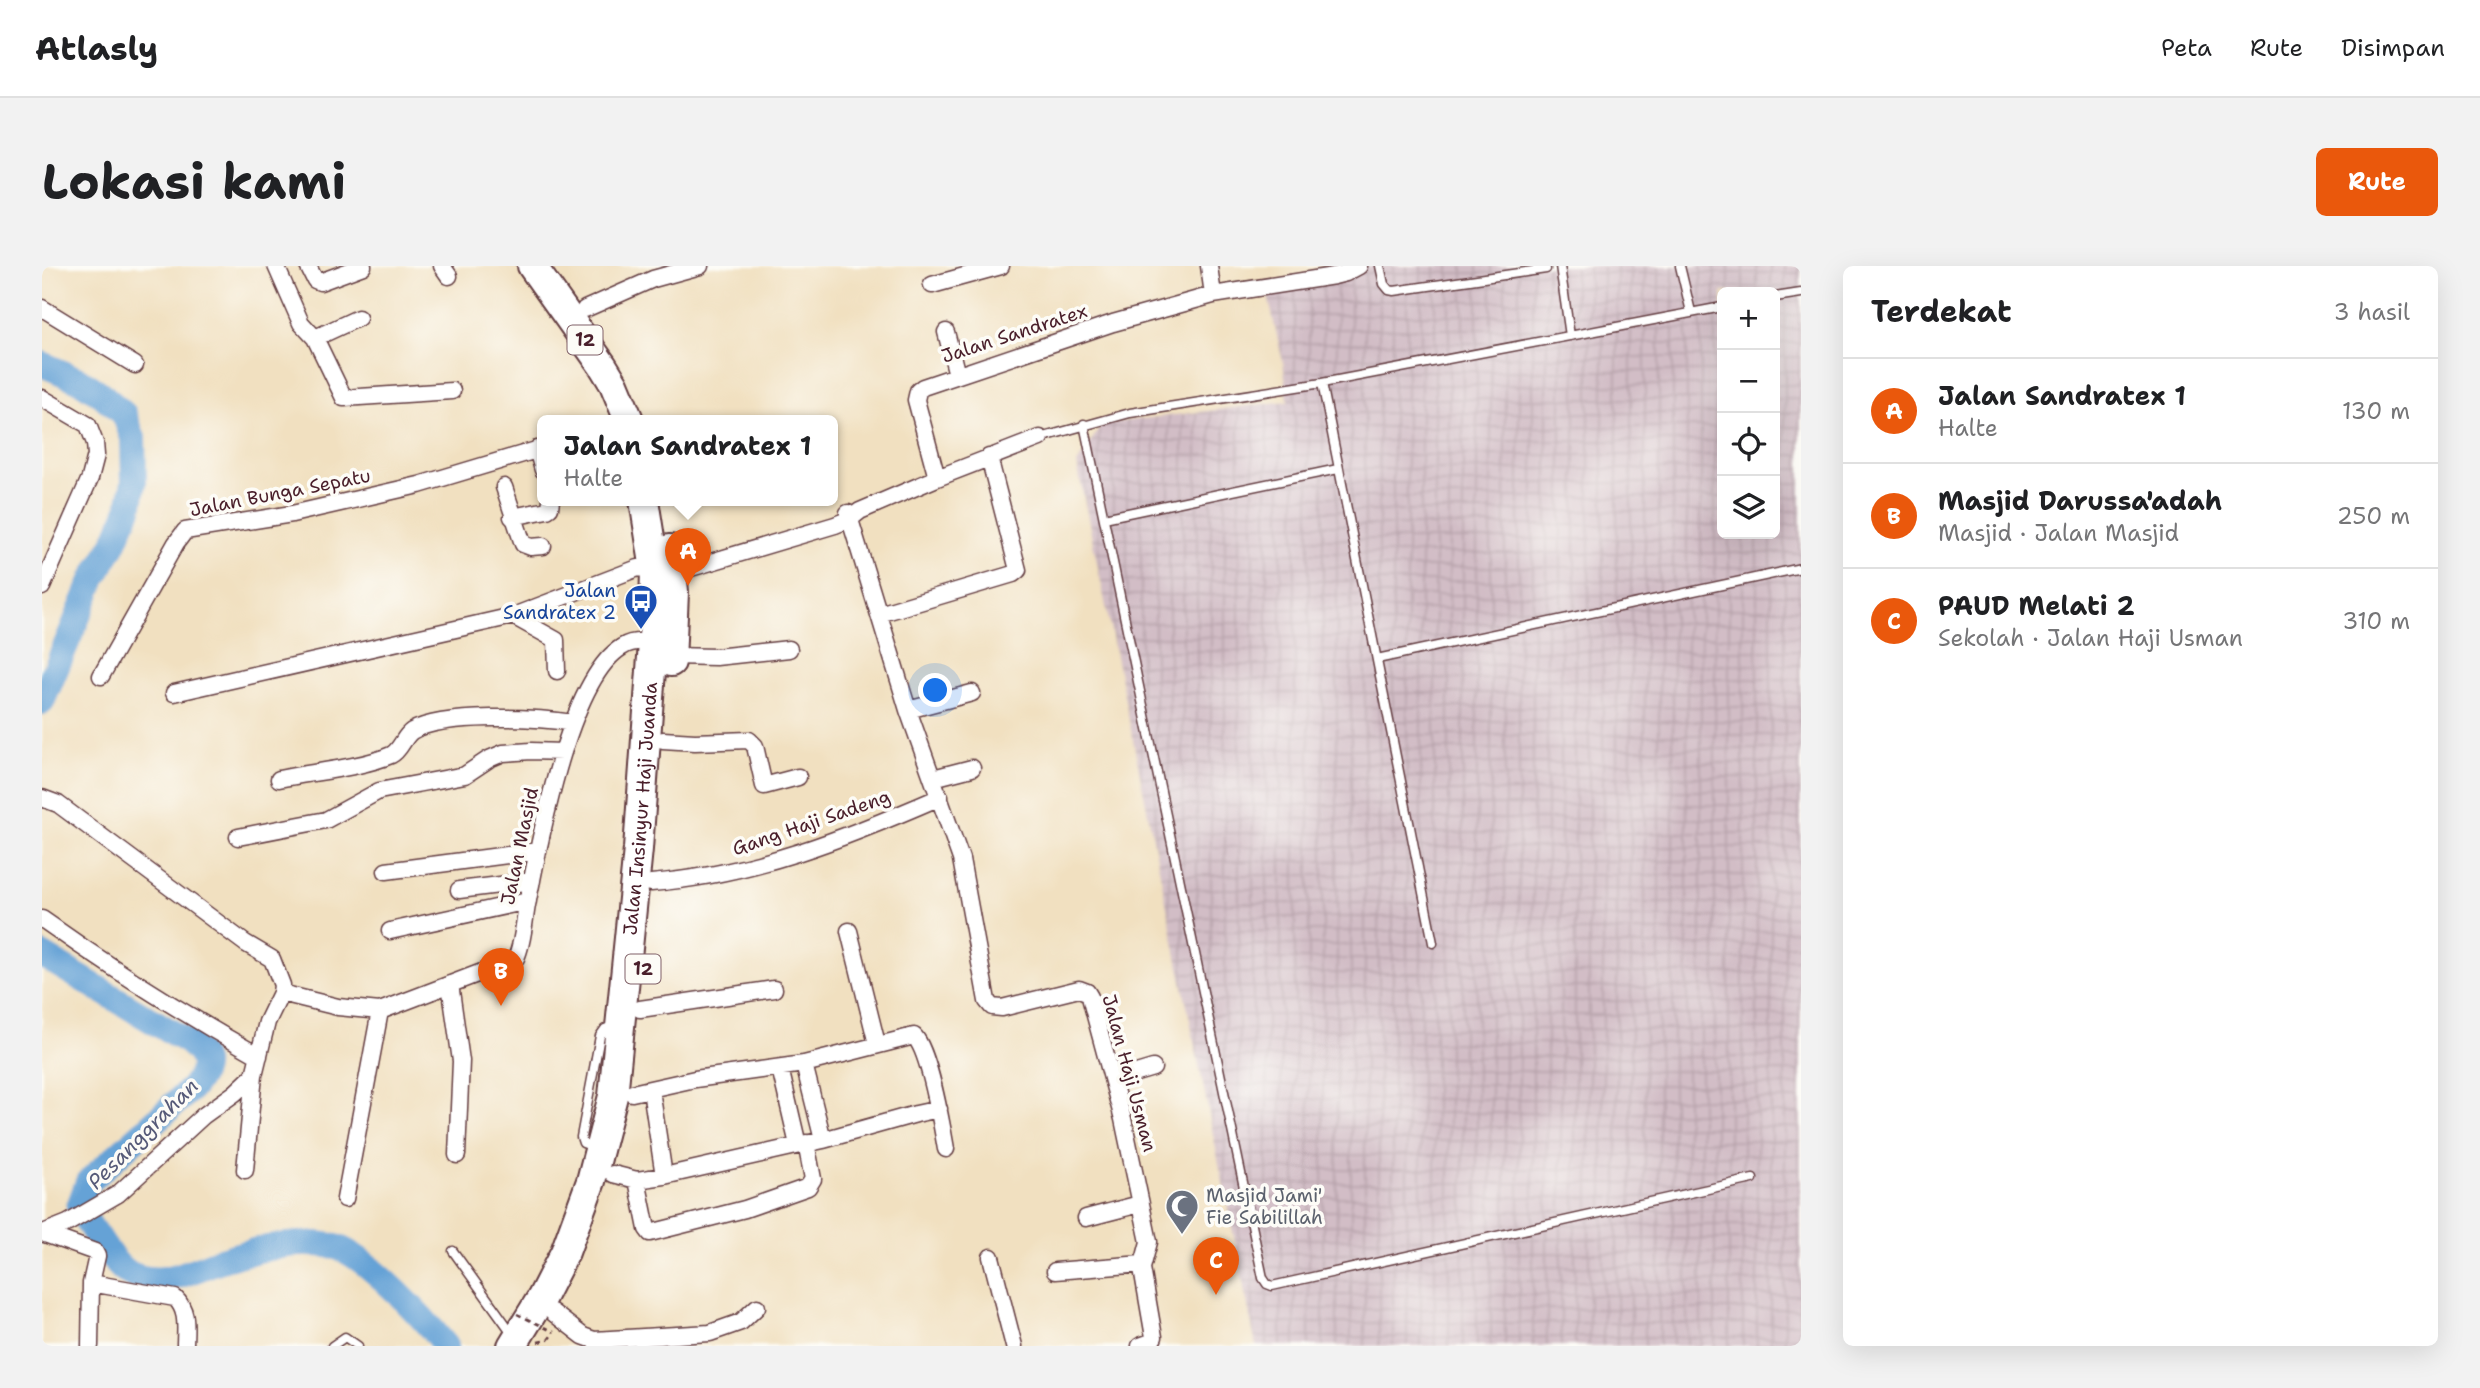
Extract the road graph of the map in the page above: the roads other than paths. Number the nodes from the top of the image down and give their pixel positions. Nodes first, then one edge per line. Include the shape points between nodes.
1 (276, 266) edge
2 (308, 266) edge
3 (363, 266) edge
4 (532, 266) edge
5 (552, 266) edge
6 (700, 266) edge
7 (1001, 266) edge
8 (1209, 266) edge
9 (1359, 266) edge
10 (1380, 266) edge
11 (1560, 266) edge
12 (1680, 266) edge
13 (1546, 269) dead end
14 (932, 285) dead end
15 (1801, 293) edge
16 (1213, 295) junction
17 (1780, 297) edge
18 (42, 308) edge
19 (1717, 308) edge
20 (585, 309) junction
21 (1690, 312) junction
22 (358, 318) dead end
23 (946, 331) dead end
24 (1570, 337) junction
25 (315, 338) junction
26 (135, 365) dead end
27 (957, 375) junction
28 (1322, 383) junction
29 (452, 391) dead end
30 (42, 398) edge
31 (627, 415) edge
32 (643, 415) edge
33 (1084, 424) junction
34 (1040, 438) joint
35 (537, 450) edge
36 (989, 457) junction
37 (1338, 469) junction
38 (937, 478) junction
39 (504, 487) dead end
40 (550, 506) edge
41 (647, 506) edge
42 (662, 506) edge
43 (853, 515) junction
44 (512, 517) junction
45 (1104, 518) junction
46 (543, 546) dead end
47 (1801, 568) edge
48 (45, 569) edge
49 (668, 569) junction
50 (42, 587) edge
51 (879, 614) junction
52 (513, 616) junction
53 (662, 649) junction
54 (789, 649) dead end
55 (1377, 659) junction
56 (557, 671) dead end
57 (101, 676) dead end
58 (174, 693) dead end
59 (972, 693) dead end
60 (908, 710) junction
61 (573, 723) junction
62 (663, 740) junction
63 (564, 752) junction
64 (972, 768) dead end
65 (798, 777) dead end
66 (933, 778) junction
67 (279, 779) dead end
68 (940, 797) junction
69 (50, 801) edge
70 (238, 837) dead end
71 (538, 851) junction
72 (386, 871) dead end
73 (532, 881) junction
74 (651, 883) junction
75 (459, 890) dead end
76 (528, 901) junction
77 (42, 919) edge
78 (849, 931) dead end
79 (390, 932) dead end
80 (1433, 943) dead end
81 (450, 984) junction
82 (774, 989) dead end
83 (281, 993) junction
84 (380, 1011) junction
85 (630, 1017) junction
86 (877, 1044) junction
87 (259, 1056) junction
88 (804, 1064) junction
89 (780, 1068) junction
90 (1153, 1068) dead end
91 (254, 1075) junction
92 (1113, 1080) junction
93 (641, 1092) junction
94 (939, 1110) junction
95 (823, 1140) junction
96 (802, 1144) junction
97 (946, 1149) dead end
98 (457, 1155) dead end
99 (606, 1166) junction
100 (245, 1170) dead end
101 (664, 1176) junction
102 (1753, 1179) dead end
103 (345, 1199) dead end
104 (1140, 1204) junction
105 (1086, 1218) dead end
106 (43, 1233) edge
107 (453, 1251) dead end
108 (991, 1257) dead end
109 (1142, 1264) junction
110 (1055, 1270) dead end
111 (92, 1283) junction
112 (757, 1307) dead end
113 (534, 1322) edge
114 (594, 1340) junction
115 (90, 1346) edge
116 (185, 1346) edge
117 (332, 1346) edge
118 (358, 1346) edge
119 (681, 1346) edge
120 (1014, 1346) edge
121 (1140, 1346) edge

1 - 25 street via 302,323
2 - 3 street via 320,282
4 - 31 highway, 12 via 603,366
5 - 20 highway, 12
6 - 20 street via 653,279
7 - 14 street
8 - 16 street
9 - 16 street, Jalan Sandratex via 1334,276
10 - 13 lane via 1384,284 1394,291
11 - 24 lane
12 - 21 lane
15 - 17 lane
16 - 27 street, Jalan Sandratex
18 - 26 street
19 - 21 lane
20 - 32 highway, 12 via 627,375
21 - 24 lane
22 - 25 street
23 - 27 street
24 - 28 lane
25 - 29 street via 347,399
27 - 38 street, Jalan Sandratex via 922,387 916,395
28 - 33 lane
28 - 37 lane
30 - 48 street via 88,425 96,455 90,478
33 - 34 lane
33 - 45 lane
34 - 36 street
35 - 57 street, Jalan Bunga Sepatu via 406,488 292,514 185,531
36 - 38 street
36 - 51 street via 1018,570
37 - 45 lane
37 - 55 lane
38 - 43 street
39 - 44 street
40 - 44 street
41 - 49 highway, Jalan Insinyur Haji Juanda / 12
42 - 49 highway, Jalan Insinyur Haji Juanda / 12
43 - 49 street
43 - 51 street, Jalan Haji Usman
44 - 46 street via 523,544
45 - 102 lane via 1267,1284
47 - 55 lane
48 - 50 street
49 - 52 street via 638,568
49 - 53 highway, Jalan Insinyur Haji Juanda / 12
51 - 60 street, Jalan Haji Usman
52 - 56 street via 556,639
52 - 58 street
53 - 54 street, Jalan Masjid via 716,657
53 - 61 street, Jalan Masjid via 629,643 610,657
53 - 62 highway, Jalan Insinyur Haji Juanda / 12
53 - 85 highway, Jalan Insinyur Haji Juanda / 12 via 638,849
55 - 80 lane
59 - 60 street
60 - 66 street, Jalan Haji Usman
61 - 63 street, Jalan Masjid
61 - 67 street via 520,718 435,723 413,731 391,754
62 - 65 street via 749,740 755,746 764,786
62 - 74 highway, Jalan Insinyur Haji Juanda / 12
63 - 70 street via 503,754 465,775 379,791 326,820
63 - 71 street, Jalan Masjid
64 - 66 street
66 - 68 street, Jalan Haji Usman
68 - 74 street, Gang Haji Sadeng via 764,864
68 - 92 street, Jalan Haji Usman via 961,859 988,1004 1002,1008 1085,990
69 - 83 street via 272,959
71 - 72 street
71 - 73 street, Jalan Masjid
73 - 75 street
73 - 76 street, Jalan Masjid
74 - 85 highway, Jalan Insinyur Haji Juanda / 12
76 - 79 street
76 - 81 street, Jalan Masjid via 514,960
77 - 87 street via 110,967
78 - 86 street
81 - 84 street, Jalan Masjid
81 - 98 street via 461,1060
82 - 85 street
83 - 84 street via 338,1007
83 - 87 street via 267,1022
84 - 103 street
85 - 93 highway, Jalan Insinyur Haji Juanda / 12
85 - 99 highway, Jalan Insinyur Haji Juanda / 12 via 613,1096
86 - 88 street
86 - 94 street via 917,1037
87 - 91 street
88 - 89 street
88 - 95 street
89 - 93 street via 695,1079
89 - 96 street
90 - 92 street
91 - 100 street
91 - 106 street via 118,1194
92 - 104 street, Jalan Haji Usman
93 - 99 highway, Jalan Insinyur Haji Juanda / 12
93 - 101 street
94 - 95 street
94 - 97 street
95 - 96 street
96 - 99 street via 813,1179 808,1186 745,1209 650,1233
96 - 101 street
99 - 101 street
99 - 113 highway, Jalan Insinyur Haji Juanda / 12
104 - 105 street
104 - 109 street, Jalan Haji Usman via 1149,1241
106 - 111 street via 96,1252
107 - 113 lane
108 - 120 street
109 - 110 street
109 - 121 street, Jalan Haji Usman via 1155,1332 1151,1342
111 - 115 street
111 - 116 street via 175,1298 185,1314
112 - 114 street via 741,1322 710,1333
113 - 114 street
114 - 119 street
117 - 118 lane via 345,1337

